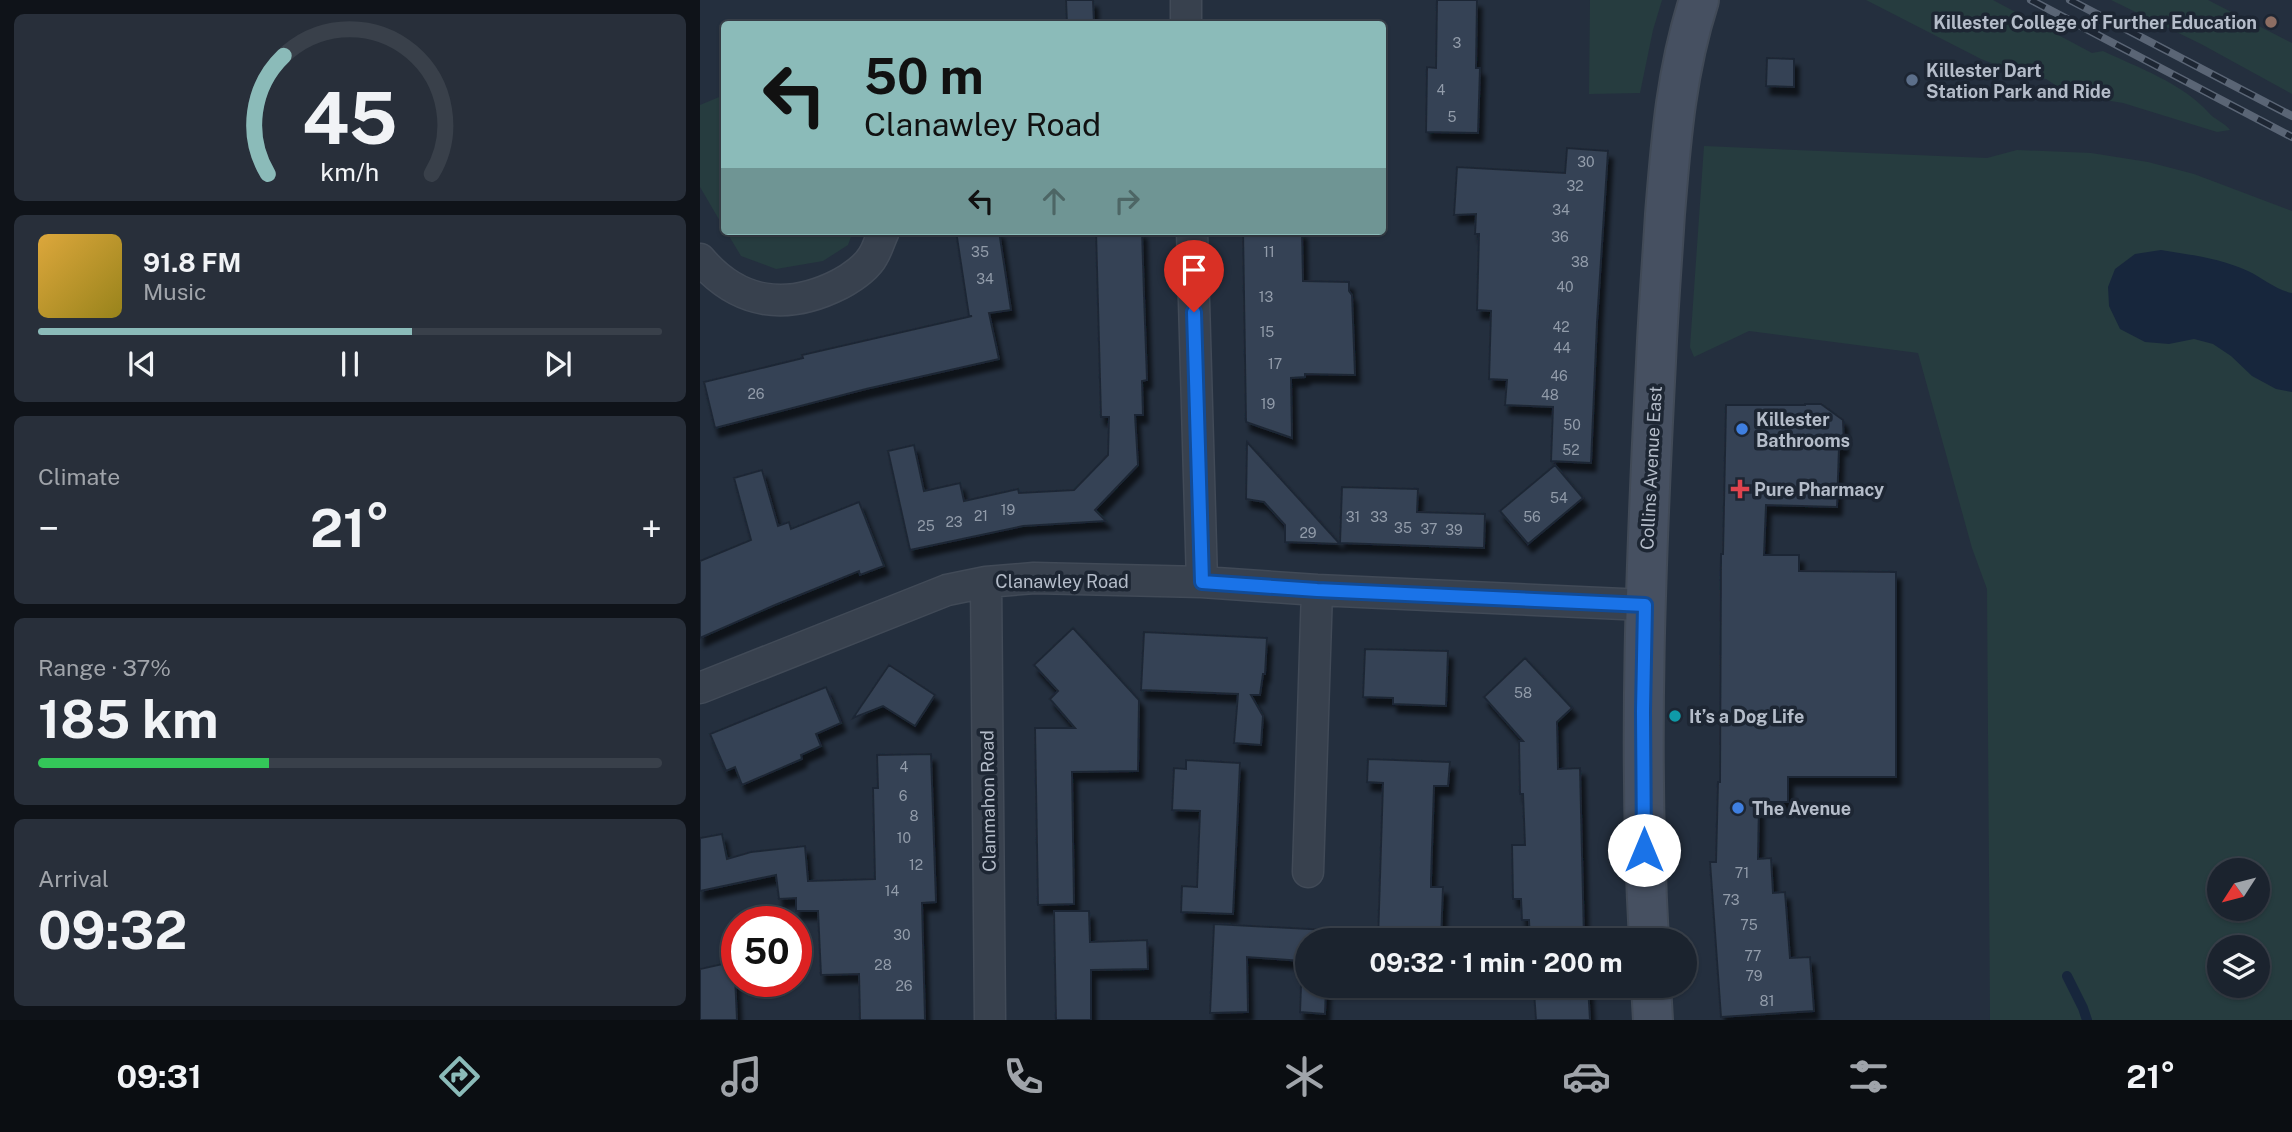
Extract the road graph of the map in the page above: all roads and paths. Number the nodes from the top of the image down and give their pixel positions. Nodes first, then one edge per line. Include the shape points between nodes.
1 (1185, 0) edge
2 (1699, 0) edge
3 (1186, 21) edge
4 (882, 235) edge
5 (1192, 235) edge
6 (700, 259) edge
7 (986, 582) junction
8 (1202, 582) junction
9 (1317, 590) junction
10 (1645, 605) junction
11 (700, 688) edge
12 (1308, 872) dead end
13 (1648, 928) edge
14 (1652, 998) edge
15 (990, 1020) edge
16 (1653, 1020) edge

1 - 3 street
2 - 10 main road, Collins Avenue East via 1671,130
4 - 6 street via 872,258 849,279 822,293 776,302 746,294 715,276
5 - 8 street
7 - 8 street, Clanawley Road via 1034,578
7 - 11 street, Clanawley Road via 947,590
7 - 15 street, Clanmahon Road
8 - 9 street, Clanawley Road
9 - 10 street, Clanawley Road
9 - 12 street
10 - 13 main road, Collins Avenue East via 1644,850
14 - 16 main road

